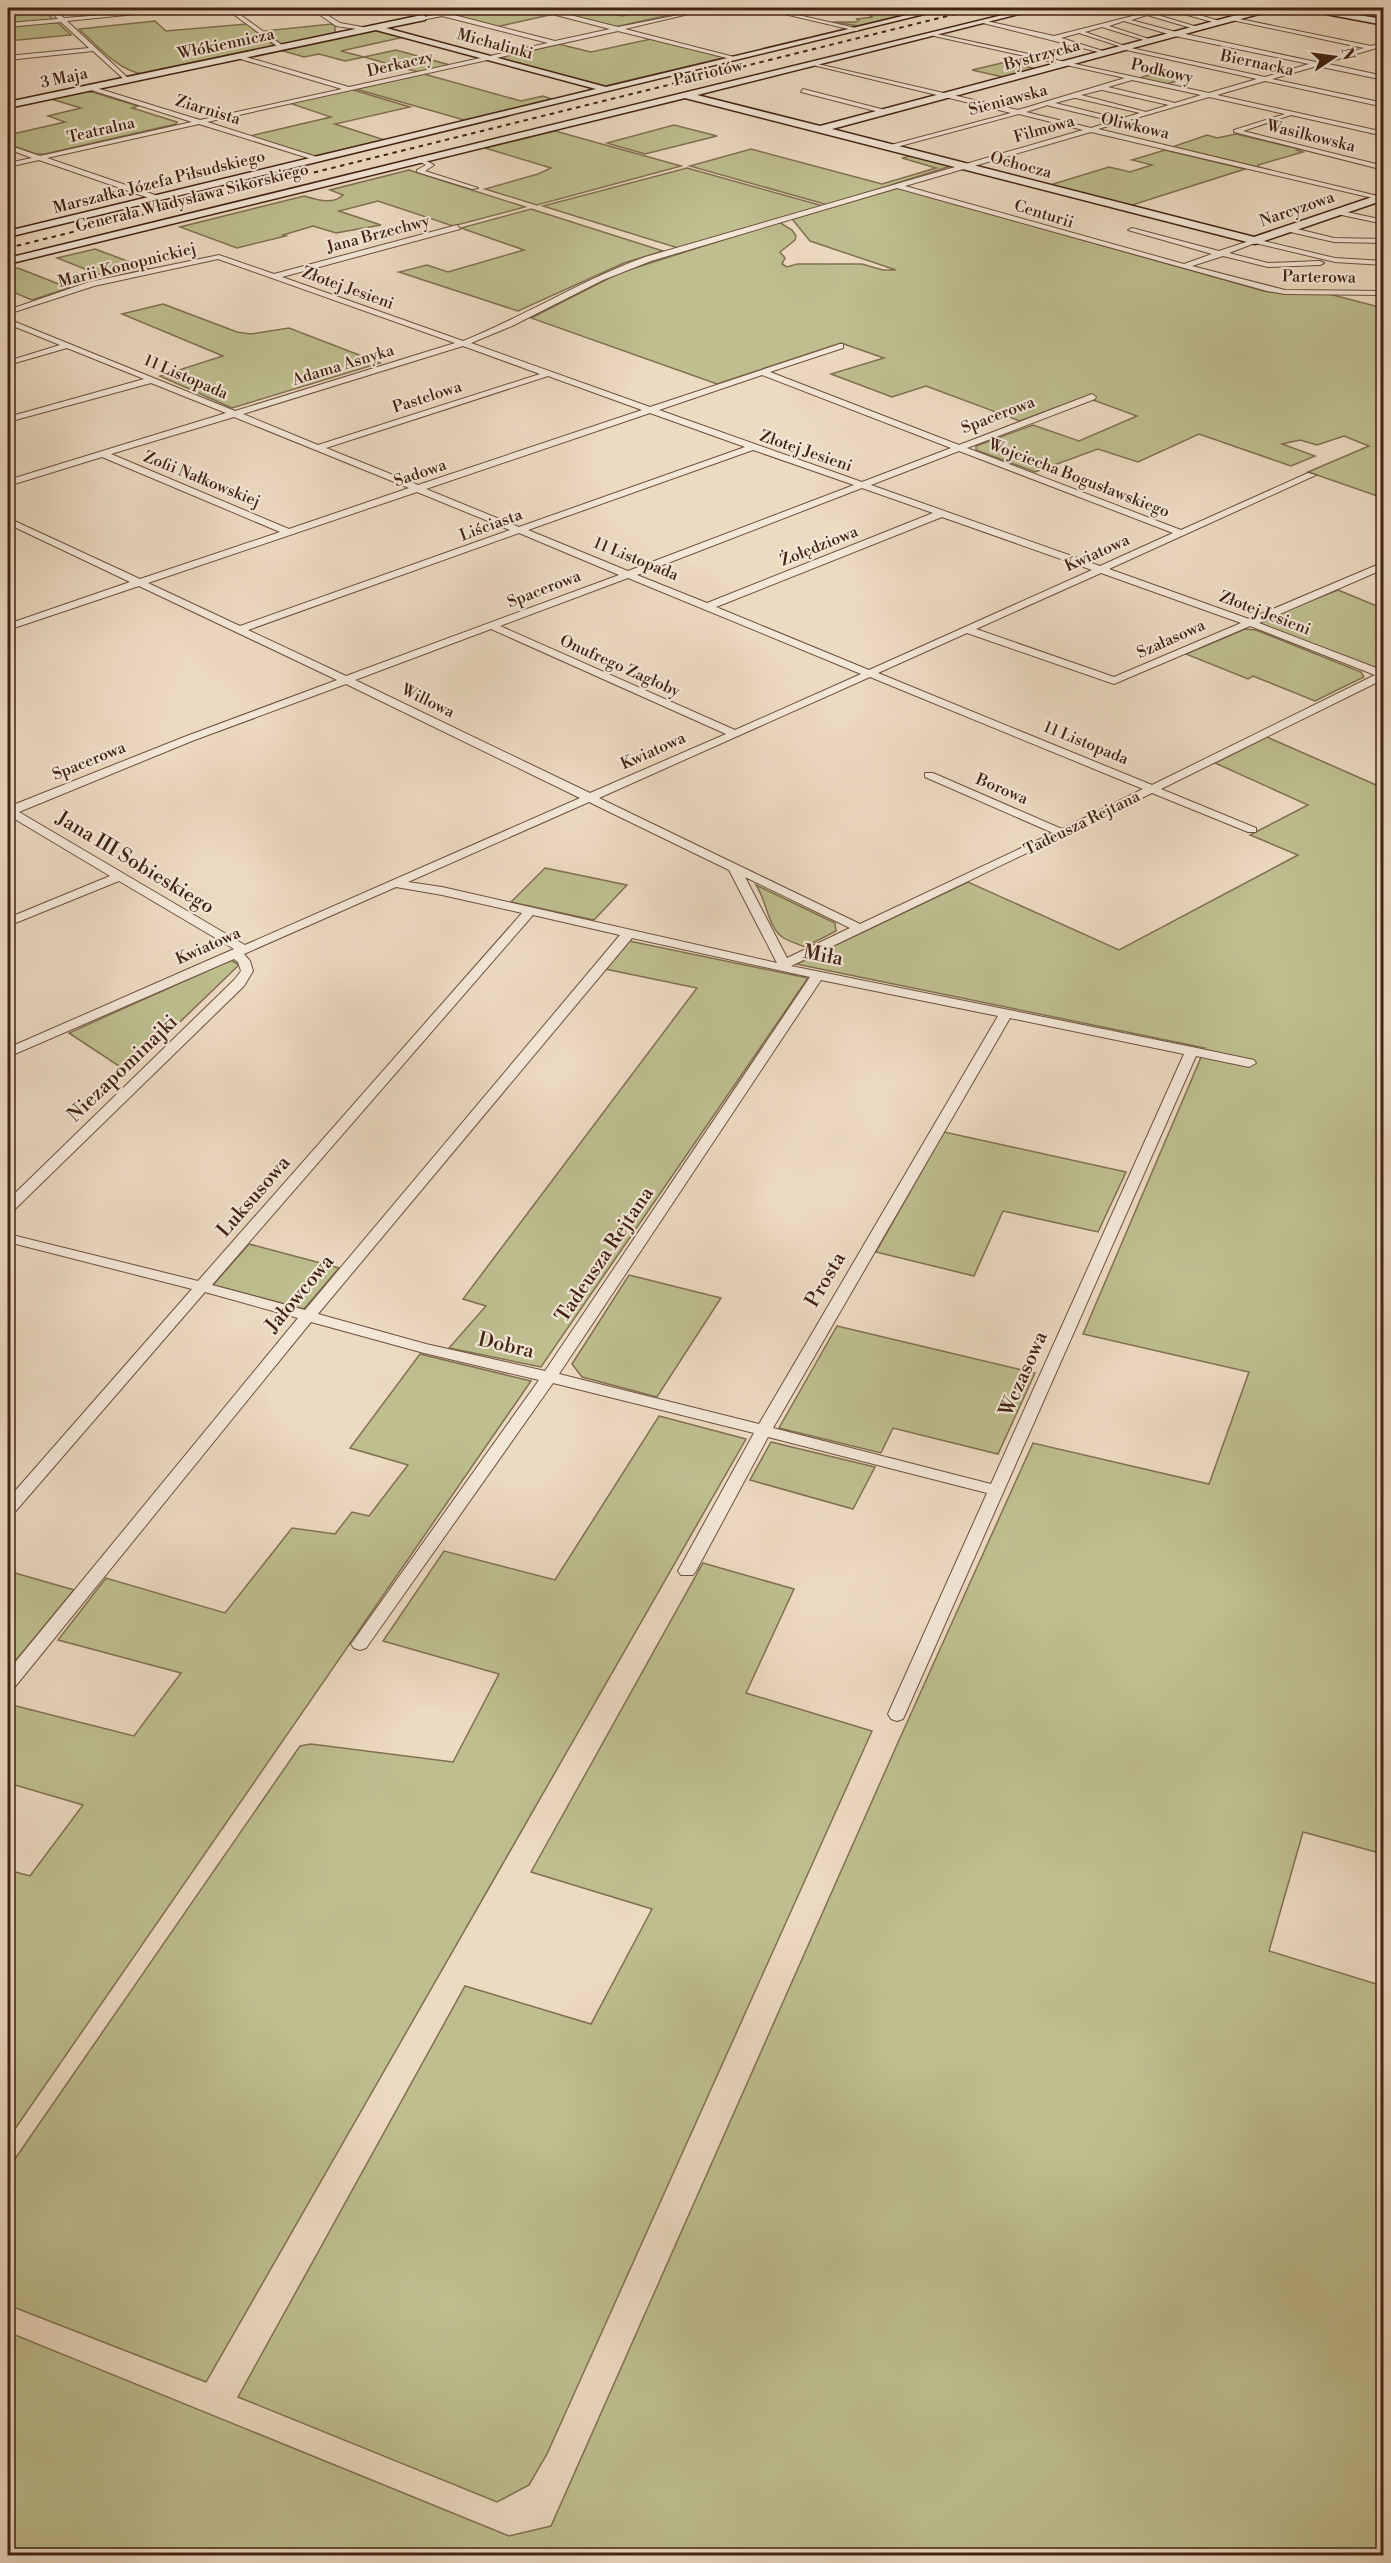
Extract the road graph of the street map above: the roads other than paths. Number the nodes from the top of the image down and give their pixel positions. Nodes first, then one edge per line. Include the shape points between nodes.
1 (50, 8) edge
2 (191, 8) edge
3 (228, 8) edge
4 (313, 8) edge
5 (407, 8) edge
6 (472, 8) edge
7 (711, 8) edge
8 (762, 8) edge
9 (945, 8) edge
10 (1039, 8) edge
11 (1170, 8) edge
12 (1271, 8) edge
13 (1298, 8) edge
14 (554, 13) dead end
15 (1147, 13) junction
16 (442, 14) junction
17 (422, 18) junction
18 (1124, 19) junction
19 (1230, 19) junction
20 (63, 20) junction
21 (982, 22) junction
22 (1220, 22) junction
23 (1383, 22) edge
24 (8, 25) edge
25 (1101, 25) junction
26 (1198, 28) junction
27 (373, 29) junction
28 (617, 29) junction
29 (857, 29) junction
30 (340, 30) junction
31 (1077, 31) junction
32 (934, 34) junction
33 (1176, 34) junction
34 (1054, 38) junction
35 (1152, 41) junction
36 (555, 42) junction
37 (1382, 45) edge
38 (1126, 47) junction
39 (283, 48) junction
40 (1372, 48) junction
41 (95, 49) junction
42 (1104, 53) junction
43 (240, 57) junction
44 (8, 58) edge
45 (488, 58) junction
46 (735, 58) junction
47 (815, 64) junction
48 (1067, 64) junction
49 (1317, 64) junction
50 (1132, 78) junction
51 (1383, 78) edge
52 (1266, 79) junction
53 (127, 80) junction
54 (90, 88) junction
55 (1102, 88) junction
56 (350, 89) junction
57 (607, 89) junction
58 (803, 91) dead end
59 (682, 94) junction
60 (948, 95) junction
61 (1209, 95) junction
62 (1074, 96) junction
63 (1047, 104) junction
64 (8, 105) edge
65 (1174, 105) junction
66 (1383, 105) edge
67 (887, 112) junction
68 (1020, 112) junction
69 (1146, 113) junction
70 (1291, 114) junction
71 (1119, 121) junction
72 (200, 122) junction
73 (821, 129) junction
74 (1091, 129) junction
75 (1383, 134) edge
76 (8, 147) edge
77 (890, 147) junction
78 (37, 158) junction
79 (318, 159) junction
80 (420, 159) junction
81 (8, 165) edge
82 (963, 165) junction
83 (384, 168) joint
84 (1383, 168) edge
85 (896, 186) junction
86 (474, 188) dead end
87 (1381, 197) edge
88 (155, 198) junction
89 (1340, 212) junction
90 (1383, 222) edge
91 (457, 227) dead end
92 (1289, 229) junction
93 (1132, 230) dead end
94 (8, 234) edge
95 (1383, 240) edge
96 (1255, 242) junction
97 (678, 250) joint
98 (1221, 253) junction
99 (219, 257) joint
100 (8, 261) edge
101 (1353, 262) junction
102 (1383, 263) edge
103 (1185, 266) junction
104 (272, 277) junction
105 (1383, 292) edge
106 (8, 312) edge
107 (8, 321) edge
108 (462, 344) junction
109 (69, 345) junction
110 (840, 346) dead end
111 (8, 363) edge
112 (764, 373) junction
113 (547, 374) junction
114 (151, 380) junction
115 (1092, 398) dead end
116 (650, 411) junction
117 (232, 414) junction
118 (8, 420) edge
119 (752, 447) junction
120 (316, 448) junction
121 (958, 448) junction
122 (103, 454) junction
123 (1311, 476) dead end
124 (8, 483) edge
125 (862, 486) junction
126 (418, 489) junction
127 (940, 514) junction
128 (8, 521) edge
129 (520, 531) junction
130 (290, 532) junction
131 (1183, 534) junction
132 (1383, 566) edge
133 (1101, 570) junction
134 (630, 574) junction
135 (139, 582) junction
136 (709, 606) junction
137 (1248, 622) junction
138 (492, 626) junction
139 (8, 627) edge
140 (239, 630) junction
141 (968, 630) junction
142 (872, 672) junction
143 (1383, 675) edge
144 (348, 681) junction
145 (735, 734) junction
146 (929, 776) dead end
147 (1153, 789) junction
148 (590, 797) junction
149 (8, 811) edge
150 (1252, 830) dead end
151 (1062, 833) junction
152 (734, 868) junction
153 (120, 876) junction
154 (392, 883) junction
155 (530, 911) junction
156 (8, 922) edge
157 (858, 928) junction
158 (628, 934) junction
159 (239, 951) junction
160 (781, 965) junction
161 (818, 975) junction
162 (1006, 1013) junction
163 (1192, 1051) junction
164 (8, 1053) edge
165 (1249, 1063) dead end
166 (8, 1208) edge
167 (8, 1238) edge
168 (203, 1287) junction
169 (307, 1317) junction
170 (549, 1377) junction
171 (763, 1431) junction
172 (995, 1490) junction
173 (8, 1509) edge
174 (687, 1571) dead end
175 (360, 1644) dead end
176 (8, 1683) edge
177 (897, 1714) dead end

1 - 20 street
2 - 20 street
3 - 39 street
4 - 30 street
5 - 17 street
6 - 16 street, Włókiennicza
7 - 28 street, Derkaczy
8 - 29 street
9 - 29 street, Patriotów
10 - 21 street, Patriotów
11 - 15 street
11 - 22 street
12 - 19 street, Bystrzycka
13 - 23 street
14 - 28 street
15 - 18 street
15 - 26 street
16 - 17 street, Włókiennicza
16 - 36 street
17 - 27 street, Włókiennicza
18 - 25 street
18 - 33 street
19 - 22 street, Bystrzycka
19 - 40 street
20 - 24 street
20 - 41 street
21 - 32 street, Patriotów
21 - 34 street
22 - 26 street, Bystrzycka
25 - 31 street
25 - 35 street
26 - 33 street, Bystrzycka
27 - 30 street, Włókiennicza
27 - 45 street, Michalinki
28 - 36 street, Derkaczy
28 - 46 street
29 - 46 street, Patriotów
30 - 39 street, Włókiennicza
31 - 34 street
31 - 38 street, Biernacka
32 - 47 street, Patriotów
32 - 48 street, Podkowy
33 - 35 street, Bystrzycka
33 - 49 street
34 - 42 street
35 - 38 street, Bystrzycka
36 - 45 street, Derkaczy
37 - 40 street, Filmowa
38 - 42 street, Bystrzycka
38 - 52 street, Biernacka
39 - 43 street, Włókiennicza
40 - 49 street, Filmowa
41 - 44 street
41 - 53 street
42 - 48 street, Bystrzycka
43 - 53 street, Włókiennicza
43 - 56 street
45 - 56 street, Derkaczy
45 - 57 street, Michalinki
46 - 57 street, Patriotów
47 - 59 street, Patriotów
47 - 60 street, Oliwkowa
48 - 50 street, Podkowy
48 - 60 street, Bystrzycka
49 - 51 street
49 - 52 street, Filmowa
50 - 55 street, Sieniawska
50 - 61 street, Podkowy
52 - 61 street, Filmowa
52 - 66 street, Biernacka
53 - 54 street, 3 Maja
54 - 64 street, 3 Maja
54 - 72 street, Ziarnista
55 - 62 street, Sieniawska
55 - 65 street
56 - 72 street, Derkaczy
57 - 79 street, Patriotów
58 - 67 street
59 - 73 street, Ochocza
59 - 80 street, Patriotów
60 - 67 street, Bystrzycka
60 - 68 street, Oliwkowa
61 - 65 street, Filmowa
61 - 70 street, Podkowy
62 - 63 street, Sieniawska
62 - 69 street
63 - 68 street, Sieniawska
63 - 71 street
65 - 69 street, Filmowa
67 - 73 street, Bystrzycka
68 - 74 street, Oliwkowa
68 - 77 street, Sieniawska
69 - 71 street, Filmowa
70 - 75 street, Podkowy
70 - 84 street, Wasilkowska via 1236,131
71 - 74 street, Filmowa
72 - 78 street, Teatralna
72 - 79 street, Ziarnista
73 - 77 street, Ochocza
74 - 82 street, Filmowa
74 - 87 street, Oliwkowa
76 - 78 street
77 - 82 street, Ochocza
78 - 81 street, Teatralna
78 - 88 street
79 - 88 street, Marszałka Józefa Piłsudskiego
80 - 83 street, Patriotów
80 - 86 street via 431,165 419,171
82 - 85 street, Filmowa
82 - 96 street, Ochocza
83 - 100 street, Generała Władysława Sikorskiego
85 - 97 street, Filmowa
85 - 103 street, Centurii
87 - 89 street, Narcyzowa
88 - 94 street, Marszałka Józefa Piłsudskiego
89 - 90 street
89 - 92 street, Narcyzowa
91 - 104 street, Jana Brzechwy
92 - 95 street via 1334,240
92 - 96 street, Narcyzowa
93 - 98 street
96 - 98 street, Narcyzowa
96 - 101 street, Ochocza
97 - 108 street, Adama Asnyka via 616,270
98 - 101 street, Ochocza via 1268,264
98 - 103 street, Narcyzowa
99 - 104 street, Złotej Jesieni
99 - 106 street, Marii Konopnickiej via 92,284
101 - 102 street, Ochocza
103 - 105 street, Parterowa via 1276,291
104 - 108 street, Złotej Jesieni
107 - 109 street, 11 Listopada
108 - 113 street, Złotej Jesieni
108 - 117 street, Adama Asnyka
109 - 111 street
109 - 114 street, 11 Listopada
110 - 112 street, Sadowa
112 - 116 street, Sadowa
112 - 121 street, Wojciecha Bogusławskiego
113 - 116 street, Złotej Jesieni
113 - 120 street, Pastelowa
114 - 117 street, 11 Listopada
114 - 118 street
115 - 121 street, Spacerowa
116 - 119 street, Złotej Jesieni
116 - 126 street, Sadowa
117 - 120 street, 11 Listopada
117 - 122 street, Adama Asnyka
119 - 125 street, Złotej Jesieni
119 - 129 street, Liściasta
120 - 126 street, 11 Listopada
121 - 125 street, Spacerowa
121 - 131 street, Wojciecha Bogusławskiego
122 - 124 street, Adama Asnyka
122 - 130 street, Zofii Nałkowskiej
123 - 131 street, Kwiatowa
125 - 127 street, Złotej Jesieni
125 - 134 street, Spacerowa
126 - 129 street, 11 Listopada
126 - 130 street, Sadowa
127 - 133 street, Złotej Jesieni
127 - 136 street, Żołędziowa
128 - 135 street, Willowa
129 - 134 street, 11 Listopada
129 - 140 street, Liściasta
130 - 135 street, Sadowa
131 - 133 street, Kwiatowa
132 - 137 street, Szałasowa
133 - 137 street, Złotej Jesieni
133 - 141 street, Kwiatowa
134 - 136 street, 11 Listopada
134 - 138 street, Spacerowa
135 - 139 street, Sadowa
135 - 140 street, Willowa
136 - 142 street, 11 Listopada
137 - 141 street, Szałasowa via 1114,681
137 - 143 street, Złotej Jesieni
138 - 144 street, Spacerowa
138 - 145 street, Onufrego Zagłoby
140 - 144 street, Willowa
141 - 142 street, Kwiatowa
142 - 145 street, Kwiatowa
142 - 147 street, 11 Listopada
143 - 147 street, Tadeusza Rejtana
144 - 148 street, Willowa
144 - 149 street, Spacerowa
145 - 148 street, Kwiatowa
146 - 151 street, Borowa
147 - 150 street, 11 Listopada
147 - 151 street, Tadeusza Rejtana
148 - 152 street, Willowa
148 - 154 street, Kwiatowa
149 - 153 street, Jana III Sobieskiego
151 - 157 street, Tadeusza Rejtana
152 - 157 street, Willowa
152 - 160 street
153 - 156 street
153 - 159 street, Jana III Sobieskiego
154 - 155 street, Miła
154 - 159 street, Kwiatowa
155 - 158 street, Miła
155 - 168 street, Luksusowa
157 - 160 street, Tadeusza Rejtana
158 - 160 street, Miła
158 - 169 street, Jałowcowa
159 - 164 street, Kwiatowa
159 - 166 street, Niezapominajki via 247,971 239,983
160 - 161 street, Miła
161 - 162 street, Miła
161 - 170 street, Tadeusza Rejtana
162 - 163 street, Miła
162 - 171 street, Prosta
163 - 165 street, Miła
163 - 172 street, Wczasowa
167 - 168 street, Dobra
168 - 169 street, Dobra
168 - 173 street, Luksusowa
169 - 170 street, Dobra
169 - 176 street, Jałowcowa
170 - 171 street, Dobra
170 - 175 street, Tadeusza Rejtana
171 - 172 street, Dobra
171 - 174 street, Prosta
172 - 177 street, Wczasowa

